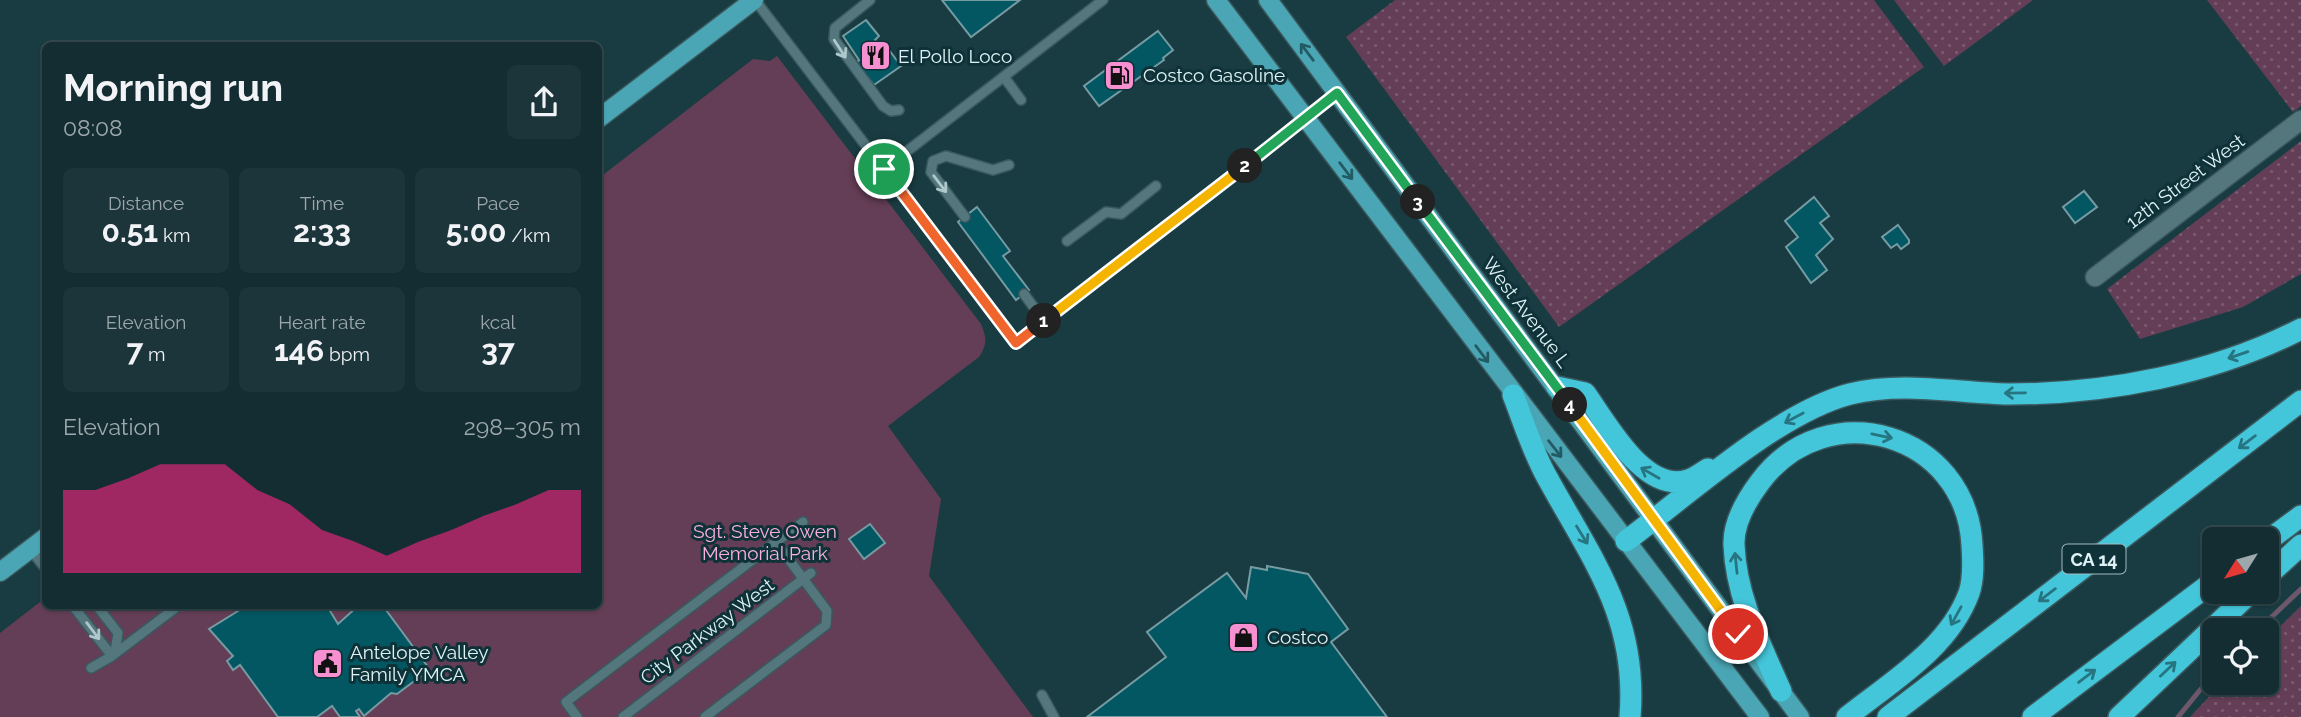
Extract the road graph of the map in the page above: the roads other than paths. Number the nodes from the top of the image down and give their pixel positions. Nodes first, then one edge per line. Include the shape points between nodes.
1 (754, 0) edge
2 (870, 0) edge
3 (1103, 0) edge
4 (1216, 0) edge
5 (1268, 0) edge
6 (1004, 77) junction
7 (1337, 93) junction
8 (1021, 100) dead end
9 (899, 110) dead end
10 (602, 116) edge
11 (1305, 117) junction
12 (2301, 120) edge
13 (1009, 164) dead end
14 (884, 169) junction
15 (1156, 186) dead end
16 (965, 217) dead end
17 (1068, 241) dead end
18 (2095, 277) dead end
19 (1024, 294) dead end
20 (1044, 321) junction
21 (2301, 329) edge
22 (1557, 387) junction
23 (1513, 395) junction
24 (2301, 401) edge
25 (1736, 458) junction
26 (2301, 516) edge
27 (1654, 520) junction
28 (803, 522) dead end
29 (2279, 532) edge
30 (42, 540) edge
31 (1626, 541) junction
32 (776, 542) junction
33 (2301, 545) edge
34 (30, 549) junction
35 (42, 564) edge
36 (2279, 565) edge
37 (0, 572) edge
38 (808, 577) junction
39 (2202, 590) edge
40 (2238, 604) edge
41 (76, 609) edge
42 (99, 609) edge
43 (174, 609) edge
44 (112, 656) junction
45 (91, 667) dead end
46 (1781, 691) junction
47 (1042, 695) dead end
48 (1757, 713) edge
49 (578, 717) edge
50 (623, 717) edge
51 (705, 717) edge
52 (1054, 717) edge
53 (1630, 717) edge
54 (1800, 717) edge
55 (1847, 717) edge
56 (1888, 717) edge
57 (2033, 717) edge
58 (2119, 717) edge

1 - 10 main road
1 - 14 lane
2 -> 9 lane via 835,28 834,39 883,106
3 - 6 lane
4 - 11 main road
7 -> 5 main road, West Avenue L
6 - 8 lane
6 - 14 lane
7 - 11 lane
7 - 22 main road, West Avenue L
11 - 20 lane
11 -> 23 main road
12 - 18 street, 12th Street West
13 -> 16 lane via 993,170 946,156 933,161 931,172
14 - 20 lane via 1016,343
15 - 17 lane via 1121,215 1106,212
19 - 20 lane
21 -> 25 highway via 2202,368 2126,384 2009,394 1893,387 1850,394 1791,418
25 -> 22 highway via 1688,481 1665,481 1641,469 1585,393
22 - 27 main road, West Avenue L
23 -> 31 main road
23 -> 53 highway via 1547,477 1590,547 1613,596 1627,645
24 -> 56 highway, CA 14
25 - 27 highway
26 - 29 highway
27 - 31 highway
27 - 46 main road, West Avenue L
28 - 32 lane
30 - 34 main road
31 - 48 main road
32 - 38 lane
32 - 49 lane via 566,702
33 - 36 highway
34 - 35 lane
34 - 37 main road
38 - 50 lane, City Parkway West
38 - 51 lane via 827,611 826,625
57 -> 39 highway
58 -> 40 highway
41 -> 44 lane
42 - 44 lane via 118,633
43 - 44 lane
44 - 45 lane
46 - 54 main road, West Avenue L
46 -> 55 highway via 1739,586 1734,541 1746,500 1771,467 1796,447 1859,432 1888,436 1924,454 1957,490 1972,527 1969,592 1949,629 1926,654
47 - 52 lane

